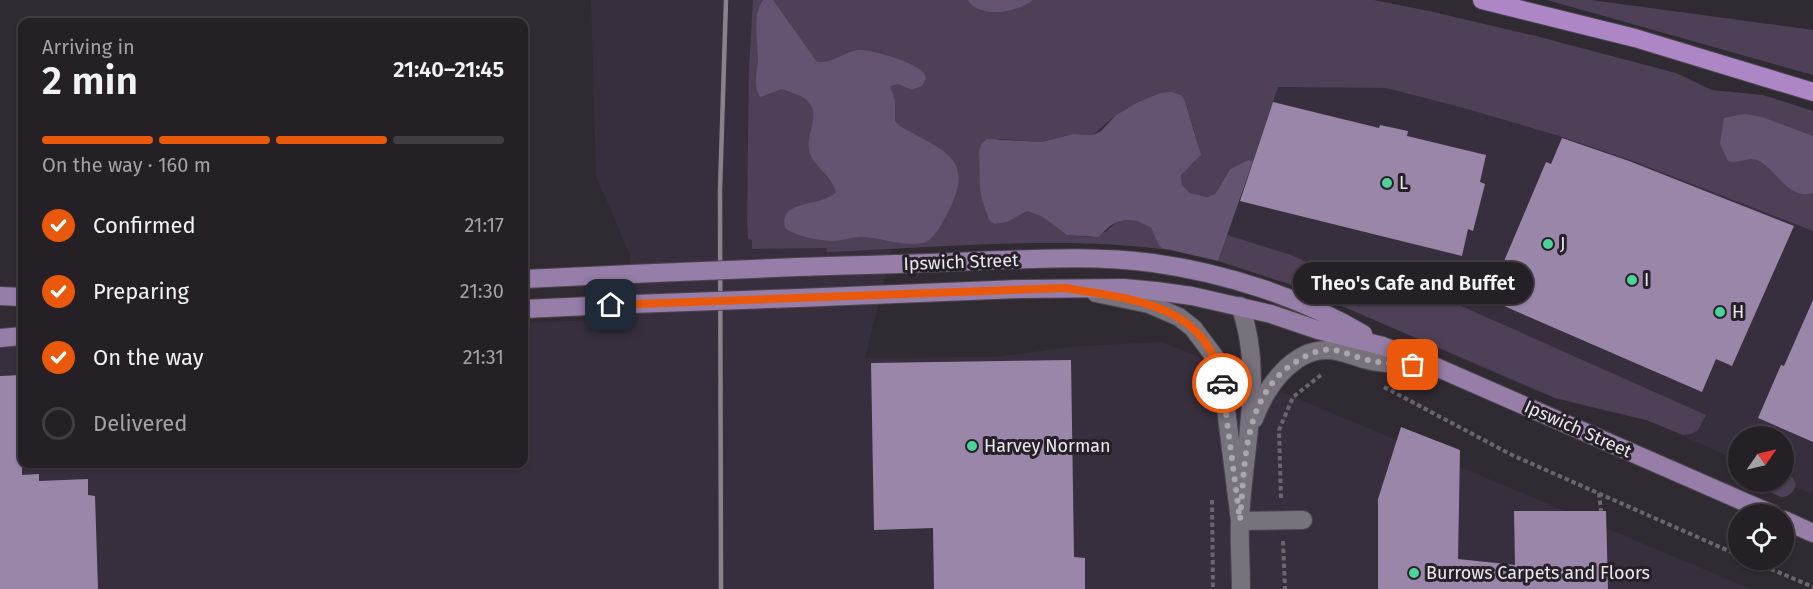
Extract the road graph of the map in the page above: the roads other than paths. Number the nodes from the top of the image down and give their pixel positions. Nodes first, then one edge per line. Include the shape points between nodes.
1 (1482, 0) edge
2 (1813, 92) edge
3 (1186, 268) junction
4 (528, 279) edge
5 (1065, 288) junction
6 (0, 297) edge
7 (18, 297) edge
8 (1240, 306) junction
9 (528, 309) edge
10 (18, 336) edge
11 (0, 338) edge
12 (1383, 346) junction
13 (1436, 367) junction
14 (1249, 434) junction
15 (1749, 504) edge
16 (1240, 520) junction
17 (1303, 520) dead end
18 (1794, 524) edge
19 (1813, 533) edge
20 (1241, 589) edge

1 - 2 highway via 1635,38
3 - 4 main road, Ipswich Street, bridge via 1136,261 1066,259
3 - 8 main road via 1226,289
3 - 12 main road, Ipswich Street via 1292,300
5 - 8 main road, Ipswich Street via 1156,291
5 - 9 main road, Ipswich Street, bridge
5 - 16 street via 1149,304 1179,317 1205,341 1220,372
6 - 7 main road
8 - 12 main road, Ipswich Street
8 - 14 street via 1250,340
10 - 11 main road
12 - 13 main road, Ipswich Street
13 - 14 street via 1369,361 1340,351 1313,353 1275,379
13 - 15 main road, Ipswich Street
14 - 16 street
16 - 17 street
16 - 20 street
18 - 19 main road

